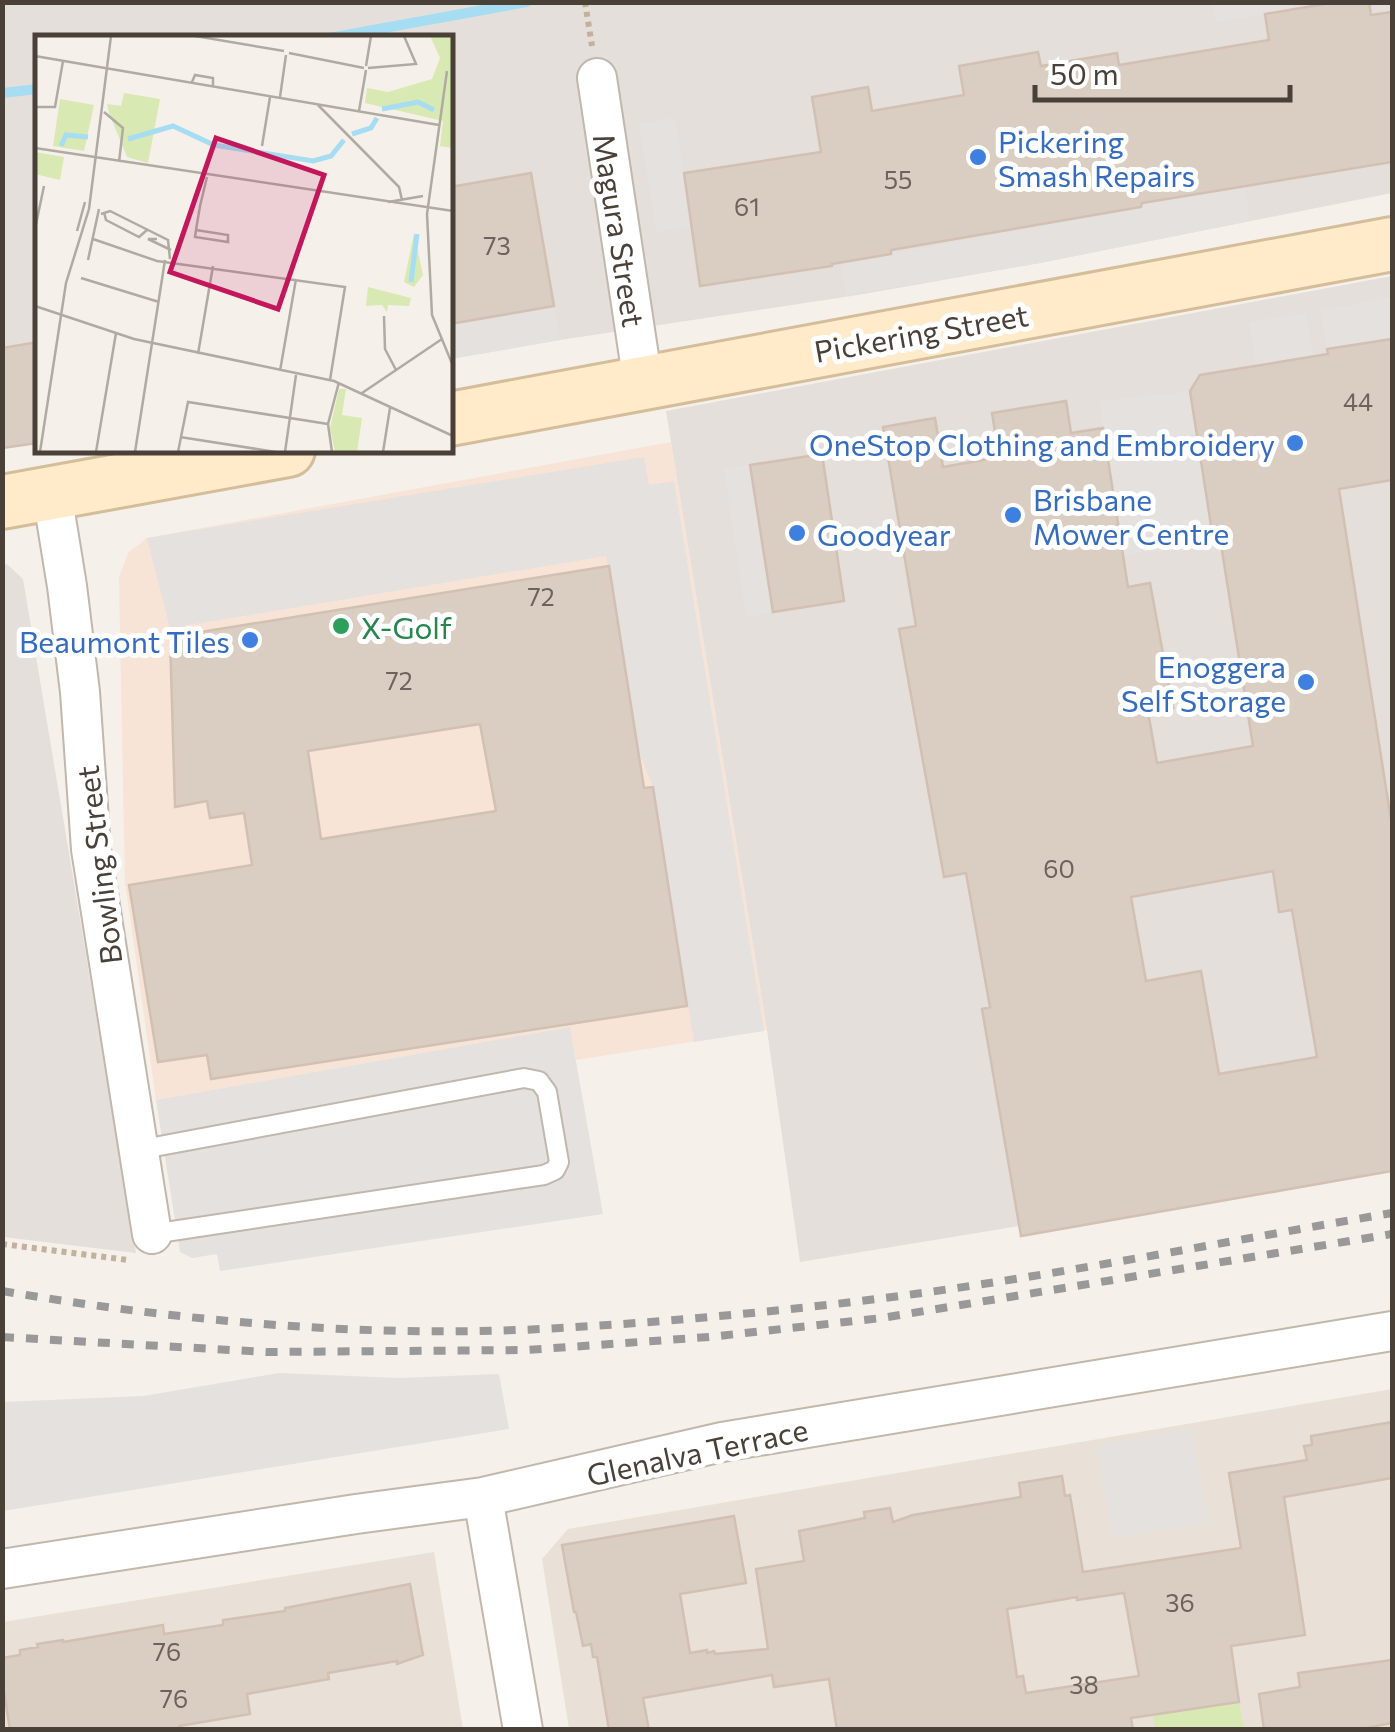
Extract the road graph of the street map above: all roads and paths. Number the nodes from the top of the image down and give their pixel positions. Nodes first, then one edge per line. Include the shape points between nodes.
1 (585, 2) edge
2 (590, 33) dead end
3 (597, 78) dead end
4 (1392, 244) edge
5 (643, 383) junction
6 (452, 419) edge
7 (277, 452) edge
8 (27, 498) edge
9 (137, 1150) junction
10 (152, 1234) junction
11 (2, 1244) edge
12 (1392, 1331) edge
13 (484, 1497) junction
14 (2, 1569) edge
15 (523, 1730) edge

1 - 2 path
3 - 5 street, Magura Street
4 - 5 main road, Pickering Street
5 - 6 main road, Pickering Street
7 - 8 main road
8 - 9 street, Bowling Street via 68,586 91,848
9 - 10 street, Bowling Street
9 - 10 lane via 524,1078 539,1081 547,1092 559,1162 544,1176
10 - 11 path via 156,1262
12 - 13 street, Glenalva Terrace via 722,1442
13 - 14 street, Glenalva Terrace
13 - 15 street

